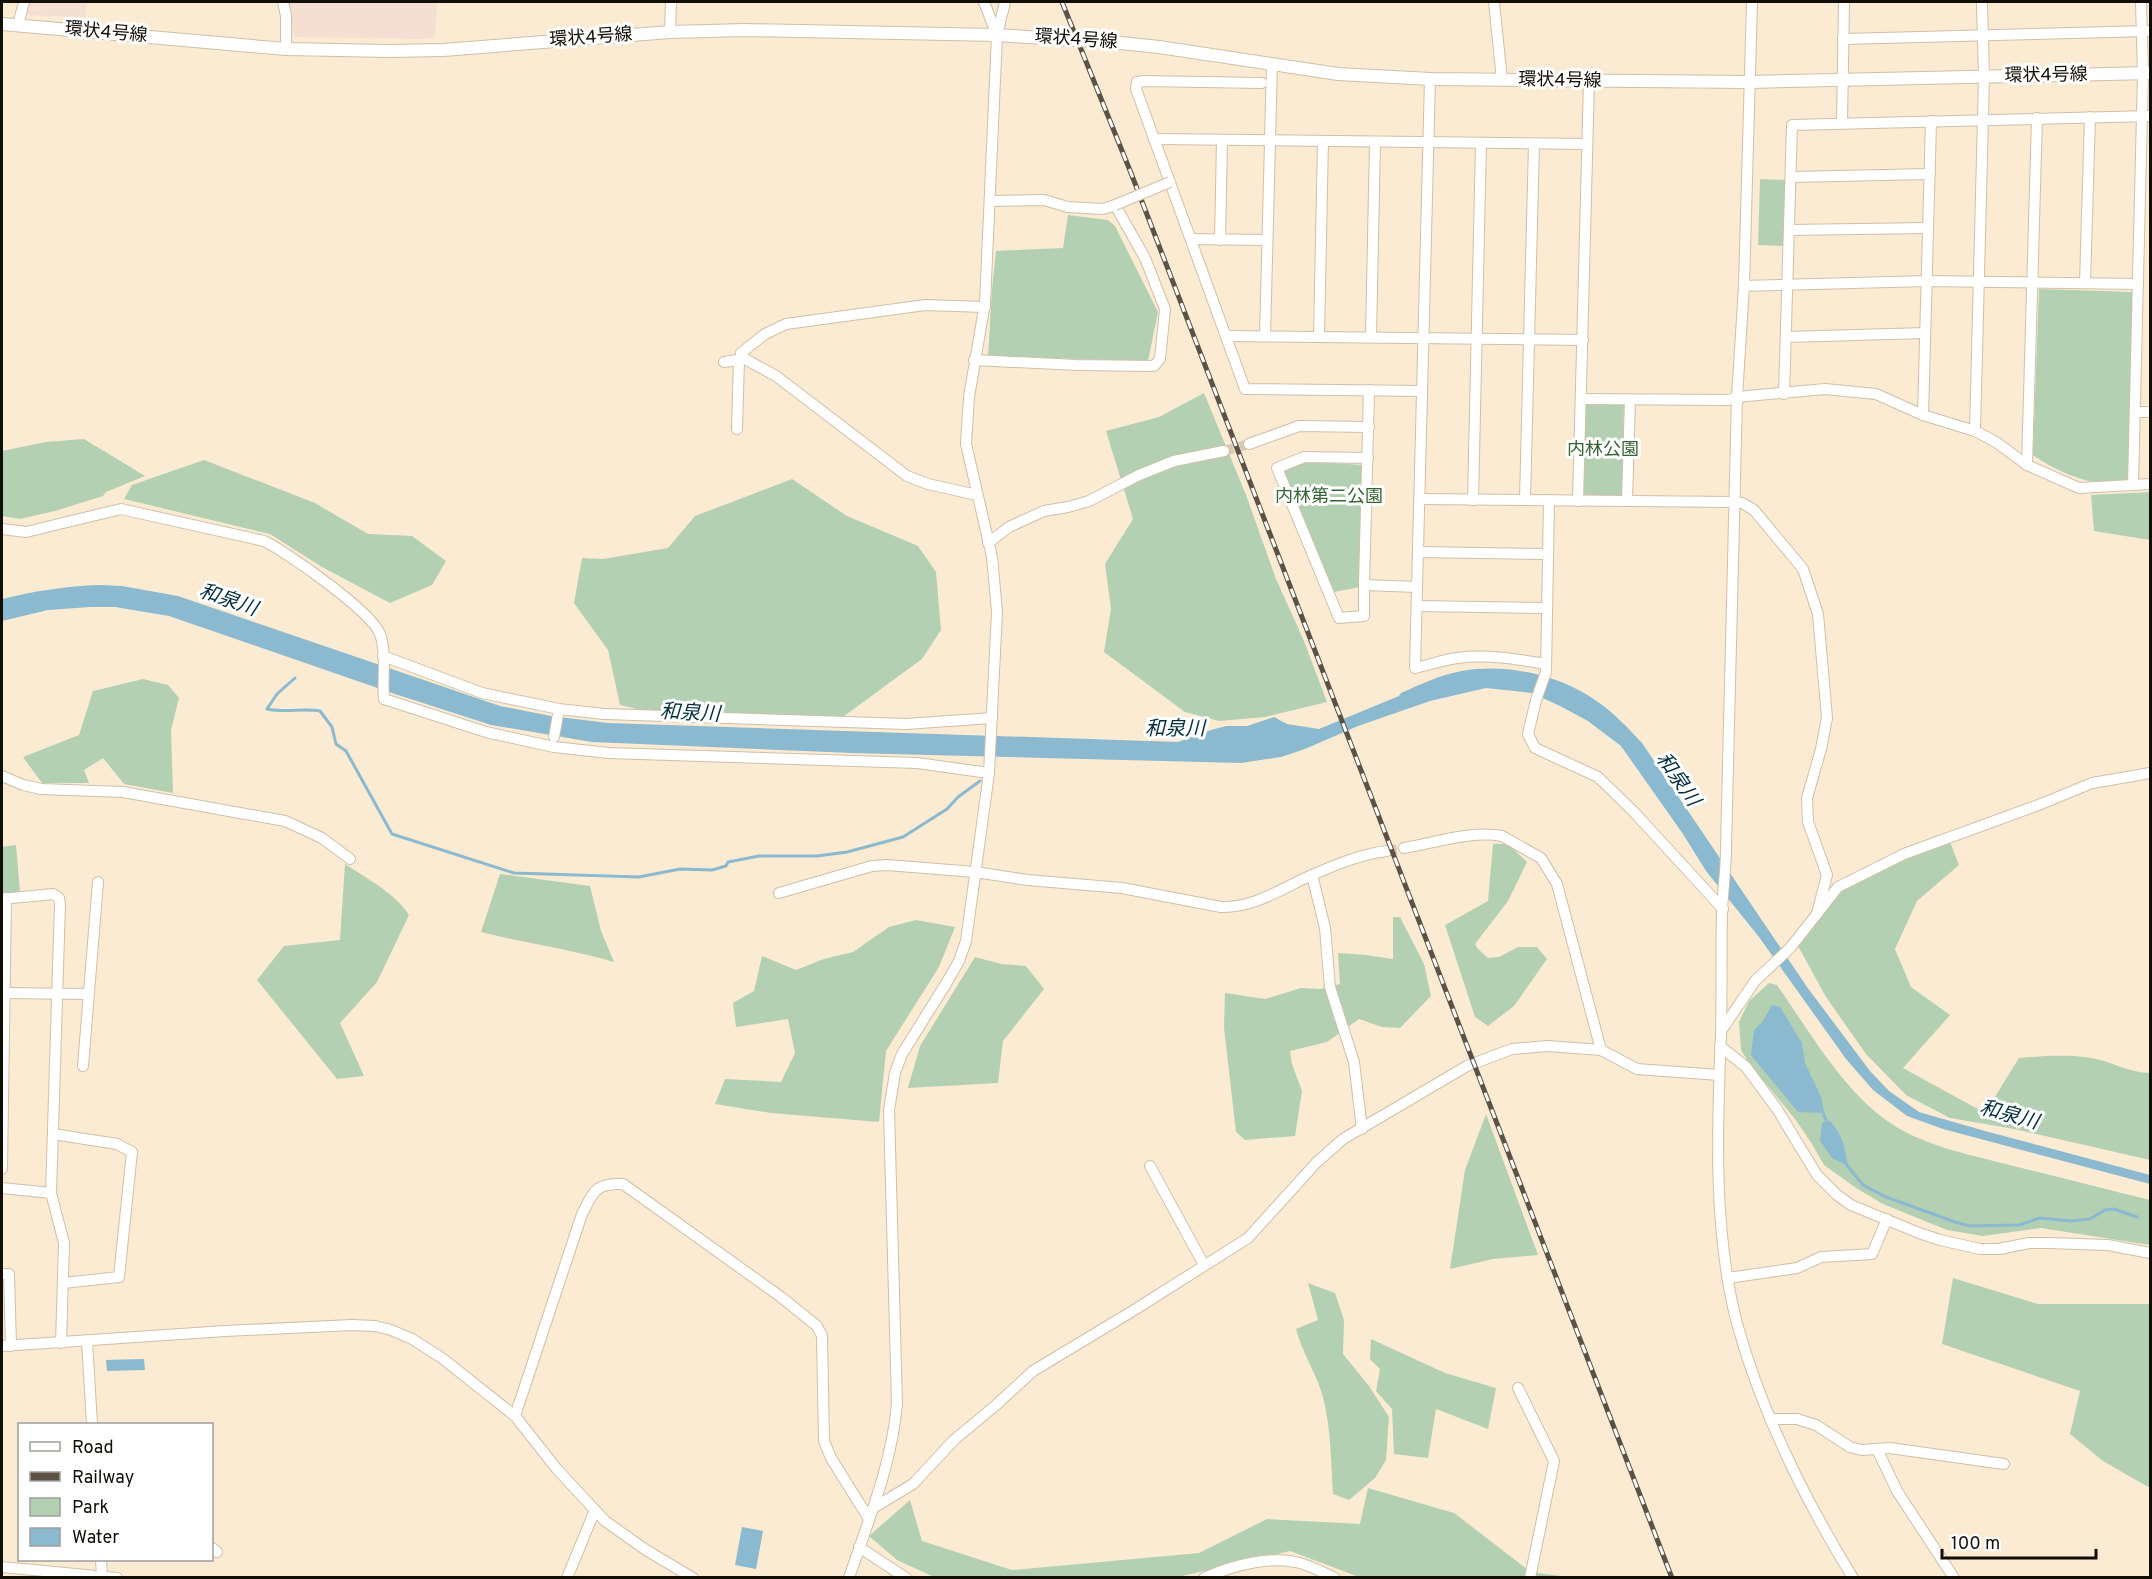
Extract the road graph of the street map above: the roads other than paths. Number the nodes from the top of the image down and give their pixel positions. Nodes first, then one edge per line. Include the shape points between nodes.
1 (24, 2) edge
2 (283, 2) edge
3 (671, 2) edge
4 (984, 2) edge
5 (1005, 2) edge
6 (1494, 2) edge
7 (1752, 2) edge
8 (1844, 2) edge
9 (1982, 2) edge
10 (2141, 2) edge
11 (2, 24) edge
12 (18, 25) junction
13 (2146, 31) edge
14 (670, 32) junction
15 (997, 35) junction
16 (1983, 35) junction
17 (1844, 39) junction
18 (286, 49) junction
19 (1272, 64) junction
20 (2147, 73) edge
21 (1984, 77) junction
22 (1430, 79) junction
23 (1502, 80) junction
24 (1589, 81) junction
25 (1843, 81) junction
26 (1750, 82) junction
27 (1263, 83) dead end
28 (2146, 116) edge
29 (2090, 117) junction
30 (2037, 118) junction
31 (1983, 119) junction
32 (1931, 121) junction
33 (1842, 123) junction
34 (1154, 140) junction
35 (1222, 140) junction
36 (1270, 141) junction
37 (1323, 141) junction
38 (1375, 142) junction
39 (1429, 142) junction
40 (1481, 143) junction
41 (1534, 144) junction
42 (1587, 144) junction
43 (2146, 169) edge
44 (1930, 174) junction
45 (1791, 177) junction
46 (1170, 182) junction
47 (990, 201) junction
48 (1114, 206) junction
49 (2145, 221) edge
50 (1928, 228) junction
51 (1790, 230) junction
52 (1191, 239) junction
53 (1220, 240) junction
54 (1268, 240) junction
55 (1927, 281) junction
56 (1979, 282) junction
57 (2032, 282) junction
58 (2085, 283) junction
59 (2138, 284) junction
60 (1744, 285) junction
61 (1788, 285) junction
62 (985, 307) junction
63 (1925, 333) junction
64 (1227, 336) junction
65 (1265, 336) junction
66 (1319, 337) junction
67 (1371, 337) junction
68 (1787, 337) junction
69 (1424, 338) junction
70 (1476, 339) junction
71 (1529, 339) junction
72 (1582, 340) junction
73 (742, 360) junction
74 (974, 360) junction
75 (724, 362) dead end
76 (1369, 390) junction
77 (1422, 391) junction
78 (1784, 394) junction
79 (1737, 397) junction
80 (1581, 399) junction
81 (1630, 400) junction
82 (2135, 411) junction
83 (2151, 412) edge
84 (1923, 415) junction
85 (1369, 427) junction
86 (737, 429) dead end
87 (1975, 431) junction
88 (1250, 444) tunnel mouth
89 (1224, 451) tunnel mouth
90 (1368, 458) junction
91 (2027, 465) junction
92 (2133, 484) junction
93 (2151, 484) edge
94 (977, 495) junction
95 (1419, 499) junction
96 (1473, 500) junction
97 (1525, 500) junction
98 (1549, 500) junction
99 (1578, 501) junction
100 (1627, 501) junction
101 (1734, 502) junction
102 (2, 529) edge
103 (988, 543) junction
104 (1418, 552) junction
105 (1548, 554) junction
106 (1364, 585) junction
107 (1417, 587) junction
108 (1417, 606) junction
109 (1547, 608) junction
110 (383, 664) junction
111 (1546, 669) junction
112 (558, 713) junction
113 (992, 718) junction
114 (554, 737) dead end
115 (989, 773) junction
116 (2151, 773) edge
117 (2, 776) edge
118 (1404, 848) tunnel mouth
119 (1387, 851) tunnel mouth
120 (350, 859) dead end
121 (975, 872) junction
122 (1312, 875) junction
123 (98, 882) dead end
124 (779, 893) dead end
125 (4, 899) edge
126 (1723, 909) junction
127 (1817, 914) junction
128 (3, 993) edge
129 (57, 993) junction
130 (88, 994) junction
131 (1721, 1032) junction
132 (1720, 1046) junction
133 (1601, 1050) junction
134 (83, 1066) dead end
135 (1719, 1075) junction
136 (1362, 1129) junction
137 (53, 1134) junction
138 (1150, 1166) dead end
139 (2, 1169) edge
140 (2, 1188) edge
141 (51, 1194) junction
142 (1887, 1219) junction
143 (2151, 1253) edge
144 (1204, 1264) junction
145 (2, 1274) edge
146 (1728, 1278) junction
147 (63, 1283) junction
148 (87, 1341) junction
149 (61, 1342) junction
150 (7, 1346) edge
151 (1518, 1388) dead end
152 (515, 1416) junction
153 (1770, 1419) junction
154 (92, 1423) edge
155 (1877, 1449) junction
156 (2004, 1464) dead end
157 (873, 1508) junction
158 (595, 1510) junction
159 (869, 1519) junction
160 (860, 1547) junction
161 (101, 1561) edge
162 (2, 1567) edge
163 (102, 1576) edge
164 (117, 1578) edge
165 (567, 1578) edge
166 (693, 1578) edge
167 (849, 1578) edge
168 (906, 1578) edge
169 (1204, 1578) edge
170 (1335, 1578) edge
171 (1530, 1578) edge
172 (1853, 1578) edge
173 (1954, 1578) edge

1 - 12 street
2 - 18 street
3 - 14 street
4 - 15 street
5 - 15 street
6 - 23 street
7 - 26 street
8 - 17 street
9 - 16 street
10 - 13 street
11 - 12 main road, 環状4号線
12 - 18 main road, 環状4号線
13 - 16 street
13 - 20 street
14 - 15 main road, 環状4号線
14 - 18 main road, 環状4号線 via 443,50
15 - 19 main road, 環状4号線, bridge via 1159,47
15 - 47 street
16 - 17 street
16 - 21 street
17 - 25 street
19 - 22 main road, 環状4号線 via 1338,74
19 - 36 street
20 - 21 main road, 環状4号線
20 - 28 street
21 - 25 main road, 環状4号線
21 - 31 street
22 - 23 main road, 環状4号線
22 - 39 street
23 - 24 main road, 環状4号線
24 - 26 main road, 環状4号線
24 - 42 street
25 - 26 main road, 環状4号線
25 - 33 street
26 - 60 street
27 - 34 street via 1137,82
28 - 29 street
28 - 43 street
29 - 30 street
29 - 58 street
30 - 31 street
30 - 57 street
31 - 32 street
31 - 56 street
32 - 33 street
32 - 44 street
33 - 45 street via 1792,125
34 - 35 street
34 - 46 street
35 - 36 street
35 - 53 street
36 - 37 street
36 - 54 street
37 - 38 street
37 - 66 street
38 - 39 street
38 - 67 street
39 - 40 street
39 - 69 street
40 - 41 street
40 - 70 street
41 - 42 street
41 - 71 street
42 - 72 street
43 - 49 street
44 - 45 street
44 - 50 street
45 - 51 street
46 - 48 street, bridge
46 - 52 street
47 - 48 street via 1044,200 1068,207 1103,209
47 - 62 street
48 - 74 street via 1145,258 1165,309 1160,359 1154,366
49 - 59 street
50 - 51 street
50 - 55 street
51 - 61 street
52 - 53 street
52 - 64 street
53 - 54 street
54 - 65 street
55 - 56 street
55 - 61 street
55 - 63 street
56 - 57 street
56 - 87 street
57 - 58 street
57 - 91 street
58 - 59 street
59 - 82 street
60 - 61 street
60 - 79 street
61 - 68 street
62 - 73 street via 926,305 786,324 741,353
62 - 74 street
63 - 68 street
63 - 84 street
64 - 65 street
64 - 76 street via 1245,389
65 - 66 street
66 - 67 street
67 - 69 street
68 - 78 street
69 - 70 street
69 - 77 street
70 - 71 street
70 - 96 street
71 - 72 street
71 - 97 street
72 - 80 street
73 - 75 street
73 - 86 street
73 - 94 street via 783,381 907,476
74 - 94 street via 966,444
76 - 77 street
76 - 85 street
77 - 95 street
78 - 79 street
78 - 84 street via 1825,389 1876,394
79 - 81 street
79 - 101 street
80 - 81 street
80 - 99 street
81 - 100 street
82 - 83 street
82 - 92 street
84 - 87 street
85 - 88 street via 1299,426
85 - 90 street
87 - 91 street
89 - 103 street via 1174,461 1089,501 1044,511 1009,527
90 - 106 street
90 - 106 street via 1304,457 1277,468 1335,618 1364,616
91 - 92 street via 2079,488
92 - 93 street
94 - 103 street
95 - 96 street
95 - 104 street
96 - 97 street
97 - 98 street
98 - 99 street
98 - 105 street
99 - 100 street
100 - 101 street
101 - 126 street
101 - 127 street via 1754,510 1803,569 1818,614 1827,718 1807,798 1808,822 1827,875
102 - 110 street via 26,532 122,509 264,541 298,561 373,620 381,637
103 - 113 street via 996,612
104 - 105 street
104 - 107 street
105 - 109 street
106 - 107 street
107 - 108 street
108 - 109 street
108 - 111 street via 1415,668 1477,657 1523,660
109 - 111 street
110 - 112 street
110 - 115 street via 384,699 486,732 554,747 609,753 917,763
111 - 126 street via 1528,734 1535,748 1598,777
112 - 113 street via 906,724
112 - 114 street
113 - 115 street
115 - 121 street
116 - 127 street via 2092,783 1904,854 1838,887
117 - 120 street via 42,789 123,792 285,821 322,838
118 - 133 street via 1494,835 1541,858 1561,895
119 - 122 street
121 - 122 street via 1122,888 1221,907 1263,899
121 - 124 street via 872,866
121 - 157 street via 966,941 959,961 902,1054 892,1090 889,1110 897,1404 887,1465
122 - 136 street via 1324,928 1329,987 1354,1062
123 - 130 street
125 - 128 street
125 - 129 street via 53,894 59,898
126 - 131 street
127 - 131 street via 1791,947 1755,981
128 - 129 street
128 - 139 street
129 - 130 street
129 - 137 street
130 - 134 street
131 - 132 street
132 - 135 street
132 - 142 street via 1746,1067 1818,1175 1837,1195
133 - 135 street via 1637,1069
133 - 136 street via 1548,1046 1512,1049 1467,1066
135 - 146 street via 1718,1155
136 - 144 street via 1343,1139 1316,1163 1248,1238
137 - 141 street
137 - 147 street via 117,1144 132,1152 119,1277
138 - 144 street
140 - 141 street
141 - 147 street via 64,1243
142 - 143 street via 1940,1240 1980,1249 2048,1243 2108,1245
142 - 146 street via 1872,1254 1821,1257 1797,1268
144 - 157 street via 1033,1371 954,1440 913,1484
145 - 150 street via 9,1274
146 - 153 street via 1738,1326
147 - 149 street
148 - 149 street
148 - 152 street via 375,1326 412,1339 442,1358
148 - 154 street
149 - 150 street
151 - 171 street via 1554,1461
152 - 158 street
152 - 159 street via 582,1214 595,1191 606,1184 623,1184 817,1326 822,1336 824,1441
153 - 155 street via 1797,1419 1816,1425 1850,1447
153 - 172 street via 1828,1537
155 - 156 street
155 - 173 street via 1897,1491
157 - 159 street
158 - 165 street
158 - 166 street via 604,1521
159 - 160 street
160 - 167 street
160 - 168 street
161 - 163 street
162 - 163 street
163 - 164 street
169 - 170 street via 1231,1568 1281,1561 1297,1562

